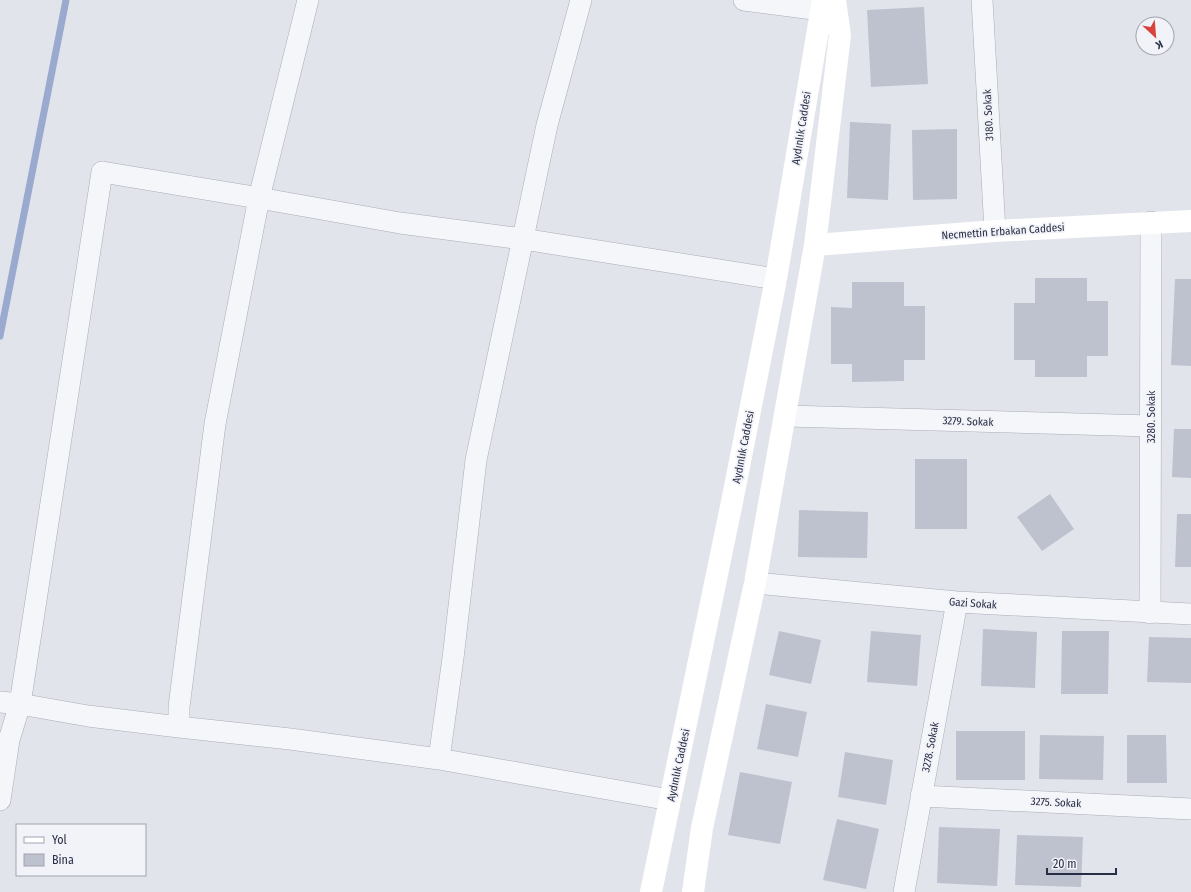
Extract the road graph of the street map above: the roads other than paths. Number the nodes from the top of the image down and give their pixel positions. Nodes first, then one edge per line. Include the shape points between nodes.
1 (308, 0) edge
2 (581, 0) edge
3 (744, 0) edge
4 (982, 0) edge
5 (826, 3) edge
6 (259, 198) junction
7 (1191, 221) edge
8 (1151, 222) junction
9 (995, 231) junction
10 (523, 240) junction
11 (815, 245) junction
12 (776, 278) junction
13 (786, 416) junction
14 (1151, 426) junction
15 (756, 583) junction
16 (957, 602) junction
17 (1150, 613) junction
18 (1191, 614) edge
19 (0, 702) edge
20 (20, 704) junction
21 (179, 727) junction
22 (439, 759) junction
23 (921, 796) junction
24 (0, 800) edge
25 (670, 800) junction
26 (1191, 809) edge
27 (651, 892) edge
28 (693, 892) edge
29 (904, 892) edge

1 - 6 street
2 - 10 street via 548,125
3 - 5 street
4 - 9 street, 3180. Sokak
5 - 11 main road via 840,36
5 - 12 main road, Aydınlık Caddesi
6 - 10 street via 400,224
6 - 20 street via 102,172
6 - 21 street via 215,424 179,707
7 - 8 main road, Necmettin Erbakan Caddesi
8 - 9 main road, Necmettin Erbakan Caddesi
8 - 14 street, 3280. Sokak
9 - 11 main road, Necmettin Erbakan Caddesi
10 - 12 street
10 - 22 street via 476,460
11 - 13 main road
12 - 25 main road, Aydınlık Caddesi
13 - 14 street, 3279. Sokak
13 - 15 main road
14 - 17 street, 3280. Sokak
15 - 16 street, Gazi Sokak
15 - 28 main road via 702,828
16 - 17 street, Gazi Sokak
16 - 23 street, 3278. Sokak
17 - 18 street, Gazi Sokak
19 - 20 street
20 - 21 street via 88,716
20 - 24 street via 9,740
21 - 22 street
22 - 25 street
23 - 26 street, 3275. Sokak
23 - 29 street, 3278. Sokak
25 - 27 main road, Aydınlık Caddesi

